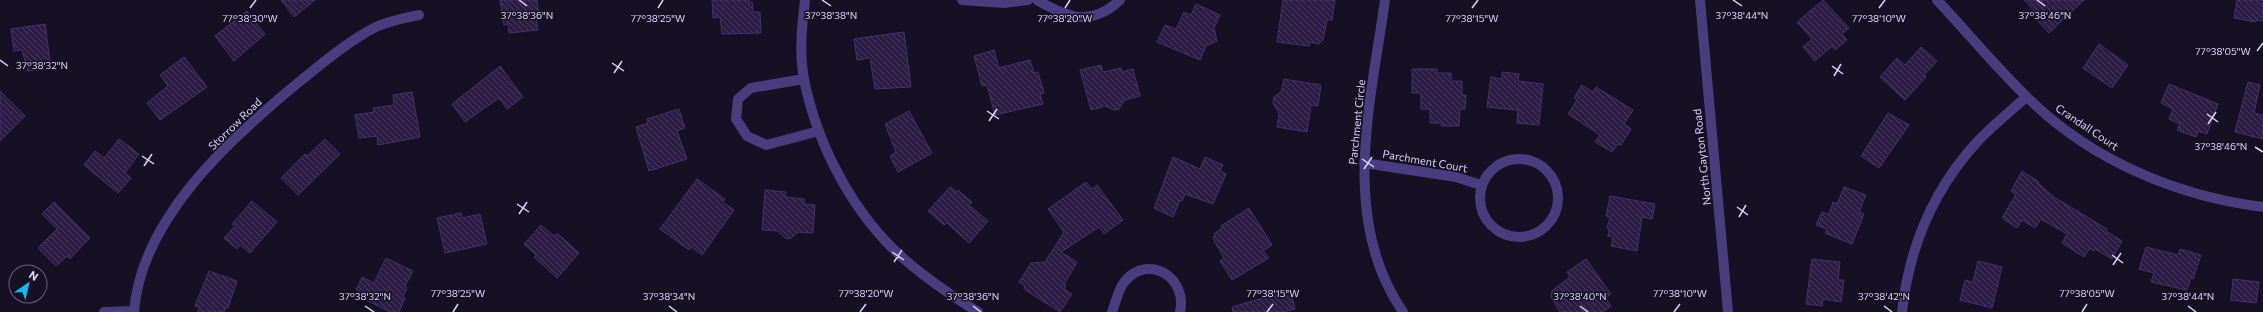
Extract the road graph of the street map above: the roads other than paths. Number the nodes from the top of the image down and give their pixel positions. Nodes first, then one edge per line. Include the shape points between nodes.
1 (805, 0) edge
2 (962, 0) edge
3 (1028, 0) edge
4 (1037, 0) edge
5 (1120, 0) edge
6 (1385, 0) edge
7 (1700, 0) edge
8 (1938, 0) edge
9 (419, 15) dead end
10 (804, 79) junction
11 (2026, 96) junction
12 (820, 131) junction
13 (1364, 163) junction
14 (1481, 185) junction
15 (2263, 207) edge
16 (104, 312) edge
17 (134, 312) edge
18 (977, 312) edge
19 (1112, 312) edge
20 (1180, 312) edge
21 (1403, 312) edge
22 (1728, 312) edge
23 (1902, 312) edge

1 - 10 street via 802,56
2 - 3 street via 1004,3
4 - 5 street via 1057,12 1082,18 1102,14
6 - 13 street, Parchment Circle
7 - 22 street, North Gayton Road
8 - 11 street, Crandall Court
9 - 17 street, Storrow Road via 377,26 357,38 272,105 235,139 205,171 163,226 143,268
10 - 12 street
10 - 12 street via 751,88 738,99 736,119 747,136 766,145
11 - 15 street, Crandall Court via 2092,148 2130,169 2189,192 2238,204
11 - 23 street via 1978,142 1955,169 1938,195 1923,224 1912,255
12 - 18 street via 838,173 853,198 887,242 934,283
13 - 14 street, Parchment Court via 1456,177
13 - 21 street, Parchment Circle via 1365,208 1373,246 1394,298
14 - 14 street via 1480,205 1483,215 1489,224 1506,235 1516,237 1536,233 1551,220 1556,210 1558,200 1554,180 1548,172 1531,161 1521,158 1501,163 1492,168
16 - 17 street
19 - 20 street via 1125,282 1139,271 1148,269 1157,270 1173,279 1181,295

